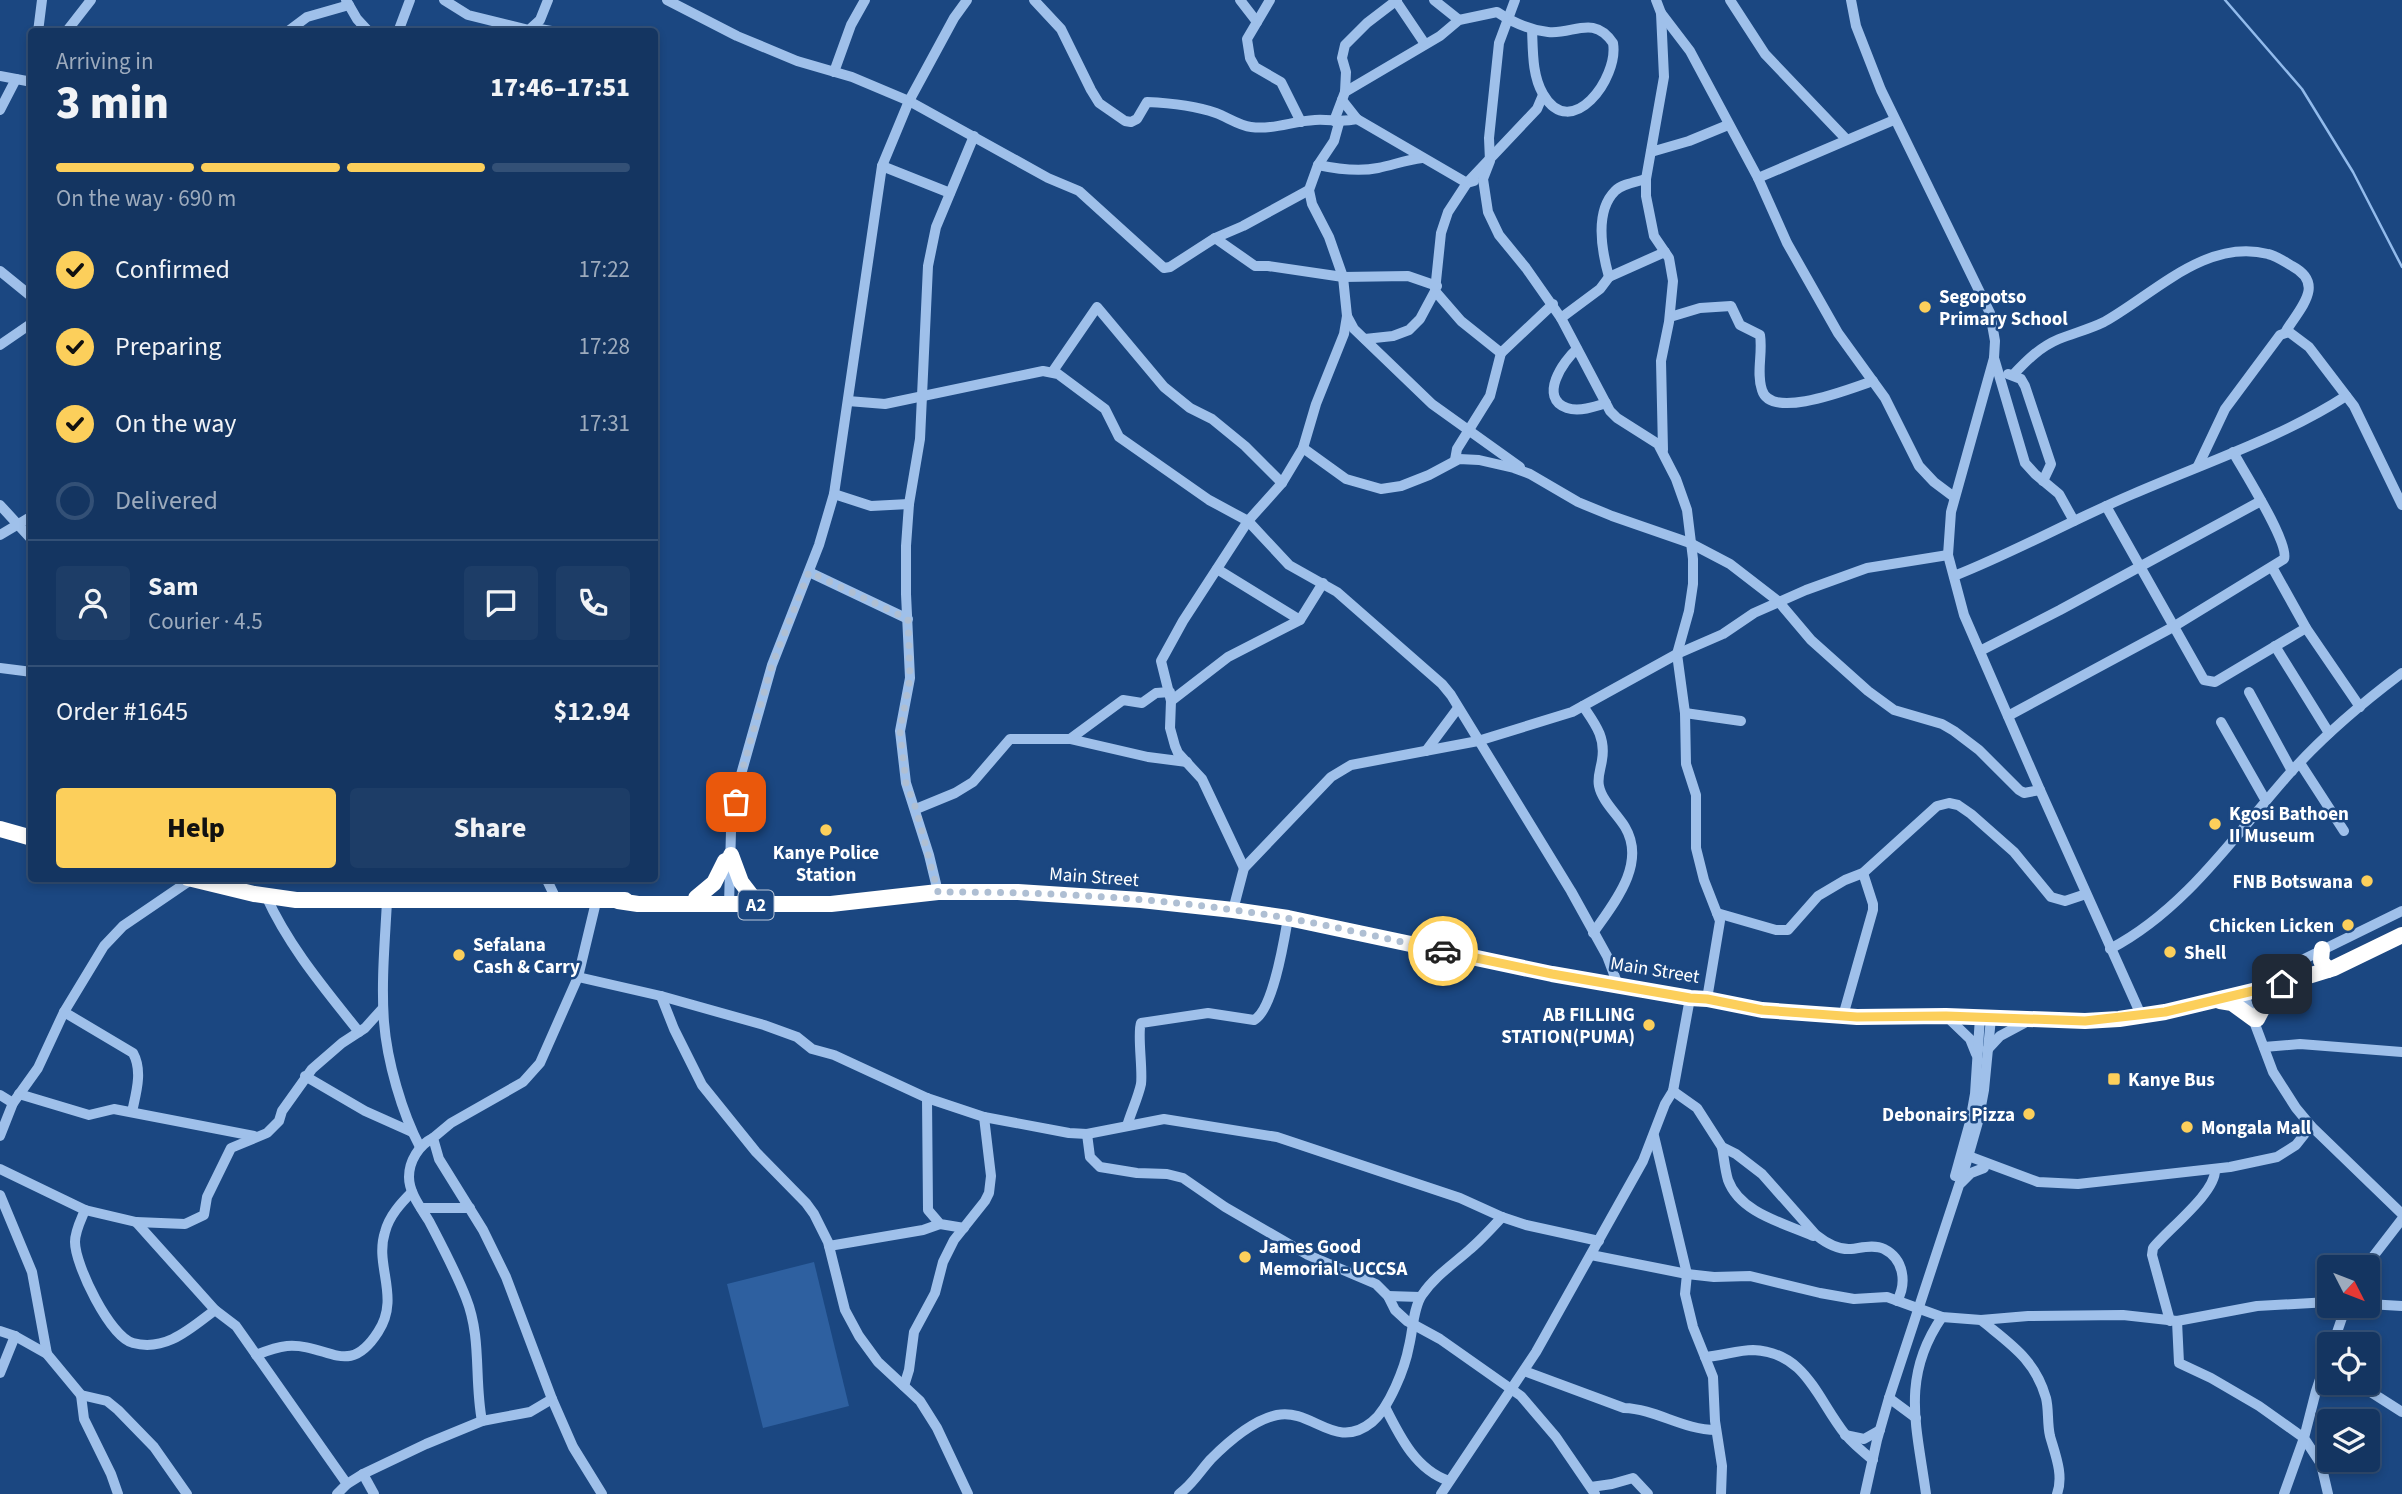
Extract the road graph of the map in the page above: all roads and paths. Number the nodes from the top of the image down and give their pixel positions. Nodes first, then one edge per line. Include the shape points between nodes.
1 (42, 0) edge
2 (92, 0) edge
3 (410, 0) edge
4 (444, 0) edge
5 (548, 0) edge
6 (667, 0) edge
7 (865, 0) edge
8 (967, 0) edge
9 (1034, 0) edge
10 (1240, 0) edge
11 (1270, 0) edge
12 (1397, 0) edge
13 (1434, 0) edge
14 (1496, 0) edge
15 (1515, 0) edge
16 (1656, 0) edge
17 (1730, 0) edge
18 (1851, 0) edge
19 (347, 3) edge
20 (1497, 12) junction
21 (1661, 13) junction
22 (1507, 19) junction
23 (1459, 20) junction
24 (1257, 22) junction
25 (38, 28) edge
26 (68, 28) edge
27 (292, 28) edge
28 (365, 28) edge
29 (400, 28) edge
30 (523, 28) edge
31 (533, 28) edge
32 (1532, 29) junction
33 (1424, 44) junction
34 (834, 72) junction
35 (0, 76) edge
36 (16, 79) junction
37 (28, 81) edge
38 (1543, 95) junction
39 (1344, 96) junction
40 (909, 101) junction
41 (0, 110) edge
42 (1357, 119) junction
43 (1894, 120) junction
44 (1301, 121) junction
45 (1336, 122) junction
46 (1728, 125) junction
47 (974, 136) junction
48 (1846, 139) junction
49 (1651, 152) junction
50 (1422, 158) junction
51 (1489, 161) junction
52 (1318, 165) junction
53 (882, 166) junction
54 (1758, 178) junction
55 (1483, 179) junction
56 (1646, 179) junction
57 (1467, 183) junction
58 (1309, 190) junction
59 (950, 193) junction
60 (1215, 238) junction
61 (1665, 252) junction
62 (0, 271) edge
63 (1343, 277) junction
64 (1609, 277) junction
65 (1436, 288) junction
66 (28, 294) edge
67 (1553, 304) junction
68 (1348, 316) junction
69 (1670, 317) junction
70 (1561, 318) junction
71 (28, 326) edge
72 (2286, 331) junction
73 (1364, 339) junction
74 (0, 345) edge
75 (1577, 349) junction
76 (1501, 353) junction
77 (1994, 358) junction
78 (1053, 371) junction
79 (1998, 371) junction
80 (2012, 375) junction
81 (1873, 381) junction
82 (923, 396) junction
83 (2346, 396) junction
84 (848, 401) junction
85 (1606, 404) junction
86 (1468, 430) junction
87 (1303, 448) junction
88 (1662, 450) junction
89 (2233, 452) junction
90 (1455, 460) junction
91 (2198, 466) junction
92 (1530, 474) junction
93 (2043, 481) junction
94 (1282, 483) junction
95 (834, 494) junction
96 (1954, 498) junction
97 (2261, 501) junction
98 (0, 504) edge
99 (909, 504) junction
100 (2402, 505) edge
101 (2106, 506) junction
102 (28, 513) edge
103 (28, 517) edge
104 (1248, 521) junction
105 (2074, 521) junction
106 (18, 524) junction
107 (0, 535) edge
108 (28, 535) edge
109 (1690, 543) junction
110 (1948, 555) junction
111 (2140, 567) junction
112 (2273, 567) junction
113 (1217, 569) junction
114 (809, 572) junction
115 (1954, 576) junction
116 (1322, 583) junction
117 (1778, 601) junction
118 (908, 619) junction
119 (1300, 620) junction
120 (2173, 626) junction
121 (2306, 628) junction
122 (2275, 646) junction
123 (1980, 651) junction
124 (1678, 654) junction
125 (0, 668) edge
126 (28, 672) edge
127 (2401, 677) edge
128 (2249, 692) dead end
129 (1170, 696) junction
130 (1583, 706) junction
131 (2360, 707) junction
132 (1458, 708) junction
133 (1685, 713) junction
134 (2008, 716) junction
135 (1741, 721) dead end
136 (2221, 722) dead end
137 (2329, 733) junction
138 (1070, 739) junction
139 (1478, 741) junction
140 (1426, 751) junction
141 (1188, 762) junction
142 (2296, 767) junction
143 (2040, 790) junction
144 (2266, 801) junction
145 (916, 809) junction
146 (0, 830) edge
147 (2344, 831) dead end
148 (28, 837) edge
149 (728, 858) junction
150 (1244, 868) junction
151 (1863, 873) junction
152 (186, 882) edge
153 (203, 882) edge
154 (548, 882) edge
155 (938, 892) junction
156 (2086, 894) junction
157 (266, 896) junction
158 (696, 898) junction
159 (894, 898) junction
160 (754, 899) junction
161 (387, 901) junction
162 (557, 901) junction
163 (618, 901) junction
164 (596, 902) junction
165 (727, 902) junction
166 (1233, 909) junction
167 (2402, 911) edge
168 (1717, 913) junction
169 (1288, 918) junction
170 (1593, 933) junction
171 (2402, 935) edge
172 (2110, 949) junction
173 (2322, 949) junction
174 (2328, 970) junction
175 (578, 977) junction
176 (2286, 983) junction
177 (1618, 985) junction
178 (2249, 994) junction
179 (661, 996) junction
180 (1690, 998) junction
181 (1707, 999) junction
182 (2219, 1000) junction
183 (383, 1008) junction
184 (64, 1012) junction
185 (2141, 1015) junction
186 (1843, 1016) junction
187 (1946, 1016) junction
188 (1985, 1017) junction
189 (2256, 1020) junction
190 (2028, 1021) junction
191 (359, 1032) junction
192 (2264, 1047) junction
193 (2402, 1052) edge
194 (1982, 1053) junction
195 (305, 1076) junction
196 (1673, 1091) junction
197 (0, 1095) edge
198 (16, 1098) junction
199 (927, 1098) junction
200 (132, 1112) junction
201 (984, 1117) junction
202 (1127, 1126) junction
203 (2311, 1126) junction
204 (1976, 1129) junction
205 (412, 1132) junction
206 (1087, 1134) junction
207 (0, 1136) edge
208 (1654, 1136) junction
209 (258, 1137) junction
210 (433, 1138) junction
211 (420, 1147) junction
212 (1723, 1147) junction
213 (1964, 1159) junction
214 (1987, 1165) junction
215 (2215, 1168) junction
216 (0, 1169) edge
217 (1957, 1191) junction
218 (412, 1192) junction
219 (0, 1195) edge
220 (421, 1208) junction
221 (470, 1208) junction
222 (85, 1210) junction
223 (2402, 1216) edge
224 (1502, 1217) junction
225 (136, 1222) junction
226 (940, 1224) junction
227 (964, 1228) junction
228 (1816, 1235) junction
229 (1599, 1241) junction
230 (829, 1246) junction
231 (1591, 1255) junction
232 (2374, 1255) edge
233 (1687, 1274) junction
234 (1929, 1277) junction
235 (1388, 1296) junction
236 (1420, 1297) junction
237 (1897, 1301) junction
238 (2317, 1303) edge
239 (2380, 1305) edge
240 (2402, 1306) edge
241 (1919, 1309) junction
242 (215, 1310) junction
243 (1942, 1317) junction
244 (1981, 1320) junction
245 (2174, 1321) junction
246 (1413, 1326) junction
247 (0, 1331) edge
248 (15, 1336) junction
249 (47, 1354) junction
250 (256, 1355) junction
251 (1705, 1357) junction
252 (1524, 1371) junction
253 (0, 1373) edge
254 (904, 1386) junction
255 (1513, 1389) junction
256 (81, 1395) junction
257 (2317, 1395) edge
258 (2375, 1395) edge
259 (1889, 1398) junction
260 (552, 1399) junction
261 (1385, 1407) junction
262 (2402, 1412) edge
263 (1916, 1418) junction
264 (482, 1420) junction
265 (1716, 1430) junction
266 (1880, 1430) junction
267 (1845, 1434) junction
268 (2304, 1438) junction
269 (1873, 1460) junction
270 (363, 1474) junction
271 (1449, 1481) junction
272 (346, 1484) junction
273 (1593, 1490) edge
274 (1865, 1492) edge
275 (118, 1494) edge
276 (187, 1494) edge
277 (337, 1494) edge
278 (374, 1494) edge
279 (602, 1494) edge
280 (968, 1494) edge
281 (1179, 1494) edge
282 (1441, 1494) edge
283 (1648, 1494) edge
284 (1721, 1494) edge
285 (1926, 1494) edge
286 (2057, 1494) edge
287 (2284, 1494) edge
288 (2328, 1494) edge

1 - 25 street
2 - 26 street
3 - 29 street
4 - 30 street via 468,15
5 - 31 street
6 - 34 street via 737,36
7 - 34 street
8 - 40 street
9 - 44 street via 1061,29 1099,103 1125,121 1137,119 1147,102 1201,108 1248,127
10 - 24 street
11 - 24 street
12 - 33 street
12 - 39 street via 1345,45
13 - 23 street
14 - 20 street
15 - 22 street
16 - 21 street
17 - 48 street via 1765,54
18 - 43 street via 1856,26
19 - 27 street via 307,17
19 - 28 street
20 - 22 street
20 - 23 street
21 - 46 street via 1690,51
21 - 49 street via 1664,77
22 - 32 street
22 - 51 street via 1499,43
23 - 33 street
24 - 44 street via 1247,39 1250,58 1255,67 1281,82
32 - 38 street via 1536,77
32 - 38 street via 1557,32 1591,27 1605,34 1614,48 1602,87 1582,107 1564,111
33 - 39 street
34 - 40 street
35 - 36 street
36 - 37 street
36 - 41 street
38 - 51 street via 1538,109
39 - 42 street
39 - 45 street
40 - 47 street
40 - 53 street
42 - 45 street
42 - 50 street
43 - 48 street
43 - 77 street via 1990,313
44 - 45 street
45 - 52 street via 1334,141
46 - 49 street
46 - 54 street
47 - 59 street
47 - 60 street via 1084,194 1164,268
48 - 54 street
49 - 56 street
50 - 52 street via 1377,168 1341,170
50 - 57 street
51 - 55 street
51 - 57 street
52 - 58 street
53 - 59 street
53 - 84 street
54 - 81 street via 1787,243 1832,322
55 - 57 street
55 - 67 street via 1493,225
56 - 61 street via 1654,236
56 - 64 street via 1617,189 1606,207 1600,237
57 - 65 street via 1444,222
58 - 60 street
58 - 63 street
59 - 82 street via 936,227 928,266
60 - 63 street via 1258,267
61 - 64 street
61 - 69 street via 1671,265
62 - 66 street
63 - 65 street via 1408,276
63 - 68 street
64 - 70 street
65 - 73 street via 1409,330
65 - 76 street via 1461,321
67 - 70 street
67 - 76 street
68 - 73 street
68 - 87 street
69 - 81 street via 1700,308 1731,306 1741,325 1760,335 1761,384 1771,402 1813,400
69 - 88 street via 1661,361
70 - 75 street
71 - 74 street
72 - 80 street via 2309,293 2310,282 2303,272 2270,254 2219,255 2103,323 2056,340
72 - 83 street via 2309,348
72 - 91 street via 2224,409
73 - 86 street via 1432,404
75 - 85 street
75 - 85 street via 1562,366 1553,388 1555,397 1566,408 1578,410
76 - 86 street via 1490,396
77 - 79 street
77 - 96 street
78 - 82 street
78 - 94 street via 1097,307 1164,387 1212,419
78 - 104 street via 1105,409 1119,437 1209,500
79 - 80 street
79 - 93 street via 2025,463
80 - 93 street via 2025,386 2050,464
81 - 96 street via 1919,466
82 - 84 street via 885,404
82 - 99 street
83 - 89 street
83 - 100 street
84 - 95 street
85 - 88 street via 1613,415
86 - 90 street
86 - 92 street
87 - 90 street via 1346,480 1381,489 1401,486
87 - 94 street
88 - 109 street via 1684,500
89 - 91 street
89 - 97 street
90 - 92 street via 1479,460
91 - 101 street
92 - 109 street via 1578,502
93 - 105 street via 2059,494
94 - 104 street
95 - 99 street via 871,506
95 - 114 street
96 - 110 street
97 - 111 street
97 - 112 street via 2286,551
98 - 102 street
98 - 106 street
99 - 118 street
101 - 105 street
101 - 111 street
103 - 106 street
104 - 113 street
104 - 116 street via 1289,565
105 - 115 street
106 - 107 street
106 - 108 street
109 - 117 street via 1730,564
109 - 124 street via 1693,584
110 - 115 street
110 - 117 street via 1867,568
111 - 120 street
111 - 123 street
112 - 120 street
112 - 121 street
113 - 119 street
113 - 129 street via 1163,655
114 - 118 street
114 - 149 street via 772,665 740,778
115 - 123 street
116 - 119 street
116 - 132 street via 1438,680
117 - 124 street
117 - 143 street via 1811,640 1894,710 1954,731 2019,790
118 - 145 street via 910,678 900,731 906,783
119 - 129 street via 1228,657
120 - 122 street via 2201,677 2212,682
120 - 134 street
121 - 122 street
121 - 131 street
122 - 137 street
123 - 134 street
124 - 130 street
124 - 133 street
125 - 126 street
127 - 131 street
128 - 142 street
129 - 138 street via 1156,693 1142,703 1123,700
129 - 141 street via 1172,739
130 - 139 street
130 - 170 street via 1604,742 1598,785 1625,827 1633,850 1630,871 1618,896
131 - 137 street
132 - 139 street
132 - 140 street
133 - 135 street
133 - 168 street via 1686,764 1696,795 1696,848
134 - 143 street
136 - 144 street
137 - 142 street
138 - 141 street
138 - 145 street via 1010,739 973,782
139 - 140 street
139 - 170 street
140 - 150 street via 1342,769
141 - 150 street via 1207,788
142 - 144 street
142 - 147 street
143 - 156 street
144 - 172 street via 2171,907
145 - 155 street
146 - 148 highway
149 - 158 highway via 714,883
149 - 160 highway
149 - 165 street
150 - 166 street
151 - 156 street via 1937,806 1950,803 1971,814 2014,852 2051,897 2065,901
151 - 168 street via 1818,896 1783,931
151 - 186 street via 1873,910
152 - 184 street via 111,936
153 - 157 highway, Main Street / A2
154 - 162 street
155 - 159 highway, Main Street / A2
155 - 166 highway, Main Street / A2 via 1018,892
156 - 172 street
157 - 161 highway, Main Street / A2
157 - 191 street via 299,956
158 - 163 highway, Main Street / A2
158 - 165 highway, Main Street / A2
159 - 160 highway, Main Street / A2
159 - 165 highway, Main Street / A2 via 831,904
160 - 165 highway, Main Street / A2
161 - 162 highway, Main Street / A2
161 - 183 street
162 - 164 highway, Main Street / A2
163 - 164 highway, Main Street / A2
163 - 165 highway, Main Street / A2
164 - 175 street
166 - 169 highway, Main Street / A2
167 - 173 street
168 - 181 street via 1720,929
169 - 177 highway, Main Street / A2
169 - 202 street via 1281,956 1259,1017 1208,1013 1142,1023 1141,1080
170 - 177 street
171 - 174 highway, Main Street / A2
172 - 185 street
173 - 174 highway via 2321,961
173 - 176 street via 2298,962
174 - 176 highway, Main Street / A2
175 - 179 street
175 - 210 street via 532,1073
176 - 178 highway, Main Street / A2
176 - 189 highway via 2268,998
177 - 180 highway, Main Street / A2
178 - 182 highway, Main Street / A2
178 - 189 street
179 - 199 street via 778,1030 811,1049
179 - 230 street via 702,1085 756,1152 806,1203
180 - 181 highway, Main Street / A2
180 - 196 street
181 - 186 highway, Main Street / A2 via 1762,1010
182 - 185 highway, Main Street / A2
182 - 189 highway via 2232,1003
183 - 191 street
183 - 205 street via 393,1067
184 - 198 street via 38,1068
184 - 200 street via 133,1053 138,1072
185 - 190 highway, Main Street / A2
186 - 187 highway, Main Street / A2
187 - 188 highway, Main Street / A2
187 - 194 street
188 - 190 highway, Main Street / A2
188 - 194 street
189 - 192 street
190 - 194 street via 2000,1036
191 - 195 street
192 - 193 street via 2300,1044
192 - 203 street via 2282,1088
194 - 204 street via 1984,1090
194 - 213 street
195 - 205 street
195 - 209 street via 279,1121
196 - 208 street
196 - 212 street via 1697,1108
197 - 198 street
198 - 200 street via 89,1115 114,1109
198 - 207 street
199 - 201 street
199 - 226 street via 928,1210
200 - 209 street
201 - 206 street
201 - 227 street via 991,1185 985,1202
202 - 206 street
202 - 224 street via 1164,1119 1277,1137 1460,1198
203 - 215 street via 2285,1154
203 - 223 street
204 - 213 street
204 - 214 street
205 - 211 street
206 - 235 street via 1090,1157 1100,1167 1182,1178 1263,1230 1367,1279
208 - 229 street
208 - 233 street
209 - 225 street via 227,1152 206,1197 204,1215 185,1224
210 - 211 street
210 - 221 street via 439,1159
211 - 218 street via 409,1177
212 - 228 street via 1762,1174
212 - 228 street via 1728,1180 1739,1198
213 - 214 street
213 - 217 street
213 - 234 street via 1945,1208
214 - 215 street via 2063,1185
214 - 217 street via 1967,1176
215 - 245 street via 2216,1177 2207,1191 2153,1248
216 - 222 street
217 - 234 street
218 - 220 street
218 - 250 street via 385,1232 382,1253 388,1305 384,1323 364,1350 348,1357 289,1345
219 - 249 street via 32,1272
220 - 221 street
220 - 264 street via 453,1267 474,1322
221 - 260 street via 506,1277
222 - 225 street
222 - 242 street via 75,1244 82,1272 120,1336 146,1345 175,1339
223 - 232 street
224 - 229 street
224 - 236 street
225 - 242 street
226 - 227 street
226 - 230 street
227 - 254 street via 943,1262 935,1293 914,1332
228 - 237 street via 1846,1249 1886,1250 1903,1272 1904,1289
229 - 231 street
230 - 254 street via 845,1310 878,1362
231 - 233 street
231 - 252 street
233 - 237 street via 1750,1276 1854,1299 1887,1297
233 - 251 street via 1685,1294
234 - 241 street
235 - 236 street
235 - 246 street via 1395,1310
236 - 246 street
237 - 241 street
238 - 245 street via 2257,1306
239 - 240 street
241 - 243 street
241 - 259 street
242 - 250 street via 236,1326
243 - 244 street
243 - 263 street via 1920,1360
244 - 245 street via 2123,1315
244 - 286 street via 2021,1352 2036,1373 2046,1399 2059,1468
245 - 268 street via 2180,1364 2259,1406
246 - 255 street
246 - 261 street via 1409,1349
247 - 248 street
248 - 249 street
248 - 253 street
249 - 256 street
250 - 272 street
251 - 265 street via 1713,1377
251 - 267 street via 1754,1350 1778,1354 1802,1370
252 - 255 street
252 - 265 street via 1624,1408 1700,1430
254 - 280 street via 937,1428
255 - 271 street
255 - 273 street via 1556,1437
256 - 275 street via 84,1419
256 - 276 street via 107,1401 118,1410 154,1447
257 - 268 street
258 - 262 street
259 - 263 street
259 - 266 street
260 - 264 street via 530,1412
260 - 279 street via 573,1447
261 - 271 street via 1417,1460 1433,1475
261 - 281 street via 1373,1422 1343,1434 1291,1415 1276,1415 1248,1428
263 - 285 street
264 - 270 street
265 - 284 street
266 - 267 street via 1864,1439
266 - 269 street
267 - 269 street
268 - 287 street
268 - 288 street via 2321,1464
269 - 274 street
270 - 272 street
270 - 278 street
271 - 282 street
272 - 277 street
273 - 283 street via 1633,1478

